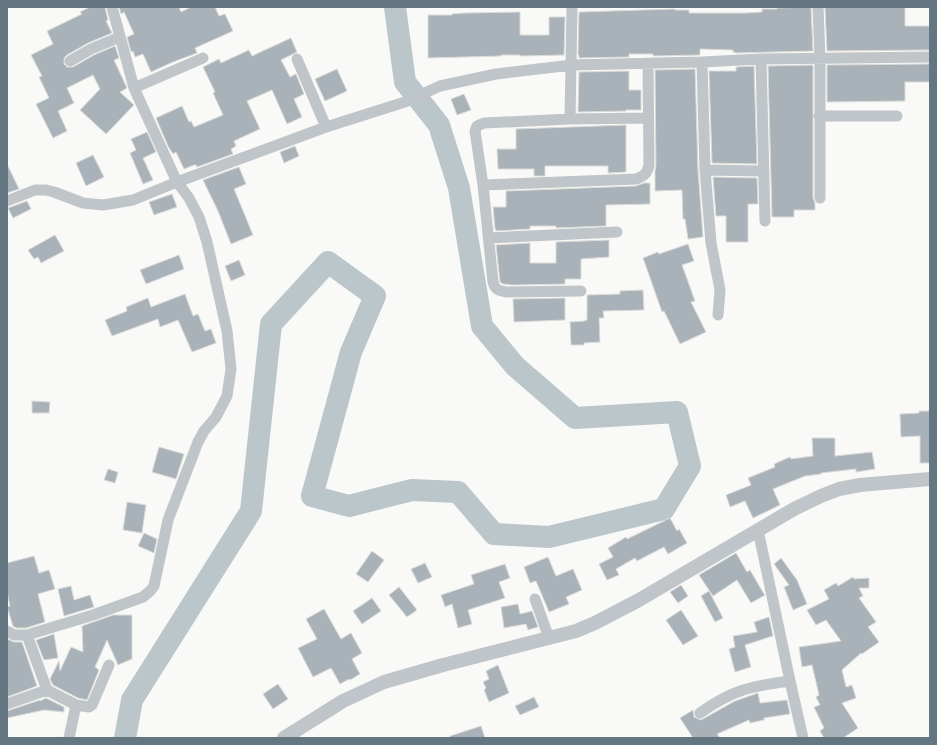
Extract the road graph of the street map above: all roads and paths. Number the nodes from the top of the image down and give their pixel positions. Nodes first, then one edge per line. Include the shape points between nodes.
1 (112, 7) edge
2 (572, 7) edge
3 (818, 7) edge
4 (120, 37) junction
5 (930, 57) edge
6 (203, 58) dead end
7 (297, 59) dead end
8 (761, 59) junction
9 (820, 59) junction
10 (70, 61) dead end
11 (702, 62) junction
12 (648, 63) junction
13 (572, 66) junction
14 (134, 88) junction
15 (819, 116) junction
16 (897, 116) dead end
17 (648, 118) junction
18 (570, 119) junction
19 (326, 127) junction
20 (705, 170) junction
21 (762, 171) junction
22 (177, 182) junction
23 (483, 185) junction
24 (820, 198) dead end
25 (7, 201) edge
26 (764, 221) dead end
27 (617, 232) dead end
28 (489, 238) junction
29 (581, 291) dead end
30 (718, 315) dead end
31 (930, 479) edge
32 (758, 530) junction
33 (535, 599) dead end
34 (7, 631) edge
35 (27, 635) junction
36 (549, 638) junction
37 (109, 665) dead end
38 (790, 681) junction
39 (47, 690) junction
40 (7, 704) edge
41 (76, 705) junction
42 (700, 713) dead end
43 (69, 738) edge
44 (284, 738) edge
45 (803, 738) edge

1 - 4 street
2 - 13 street
3 - 9 street
4 - 10 street
4 - 14 street
5 - 9 street
6 - 14 street
7 - 19 street
8 - 9 street
8 - 11 street
8 - 21 street
9 - 15 street
11 - 12 street
11 - 20 street
12 - 13 street
12 - 17 street
13 - 18 street
13 - 19 street via 496,74 440,86 405,102
14 - 22 street
15 - 16 street
15 - 24 street
17 - 18 street
17 - 23 street via 649,165 643,177
18 - 23 street via 484,123 477,126 475,131
19 - 22 street
20 - 21 street
20 - 30 street via 711,243 720,290
21 - 26 street
22 - 25 street via 118,204 83,203 46,190 35,190
22 - 35 street via 199,217 212,262 230,350 231,369 227,396 195,449 168,520 154,586 150,591 143,597 93,615
23 - 28 street
27 - 28 street
28 - 29 street via 493,282 499,291
31 - 32 street via 839,489 794,509
32 - 36 street via 595,624
32 - 38 street
33 - 36 street
34 - 35 street via 14,635
35 - 39 street
36 - 44 street via 384,682 343,701
37 - 41 street via 92,705
38 - 42 street via 742,689 713,703
38 - 45 street
39 - 40 street
39 - 41 street
41 - 43 street

